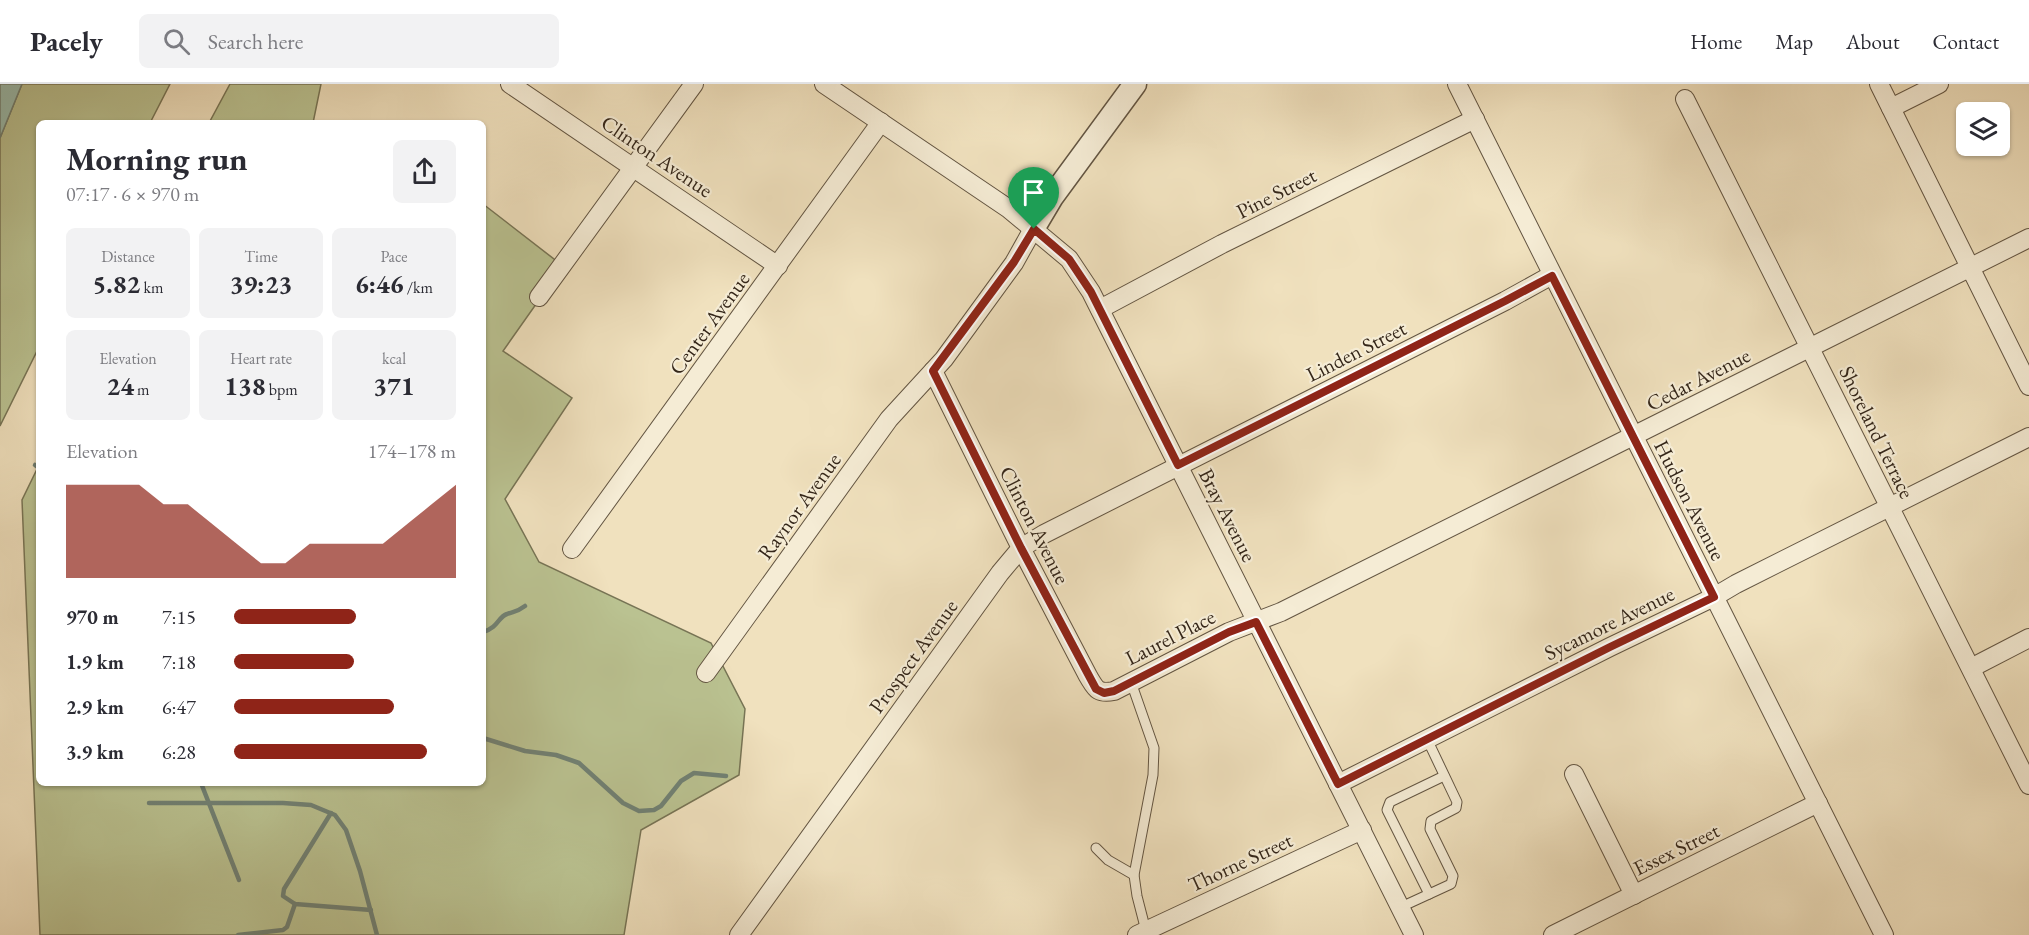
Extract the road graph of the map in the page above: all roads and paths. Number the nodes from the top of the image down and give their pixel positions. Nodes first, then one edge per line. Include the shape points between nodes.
1 (510, 84) edge
2 (694, 84) edge
3 (824, 84) edge
4 (1135, 84) edge
5 (1457, 84) edge
6 (1879, 84) edge
7 (1939, 84) edge
8 (1685, 99) dead end
9 (1891, 108) junction
10 (1475, 119) junction
11 (881, 122) junction
12 (633, 168) junction
13 (1034, 229) junction
14 (2029, 238) edge
15 (778, 267) junction
16 (1970, 268) junction
17 (1552, 276) junction
18 (539, 297) dead end
19 (1100, 309) junction
20 (1811, 348) junction
21 (933, 371) junction
22 (2029, 386) edge
23 (1634, 437) junction
24 (2029, 437) edge
25 (1178, 465) junction
26 (1889, 508) junction
27 (1021, 548) junction
28 (572, 549) dead end
29 (1714, 597) junction
30 (1256, 622) junction
31 (2029, 638) edge
32 (1971, 668) junction
33 (706, 673) dead end
34 (1131, 682) junction
35 (1104, 693) joint
36 (1426, 739) junction
37 (1574, 774) dead end
38 (1444, 776) junction
39 (1338, 784) junction
40 (2029, 785) edge
41 (1818, 803) junction
42 (1362, 830) junction
43 (1096, 848) dead end
44 (1134, 875) junction
45 (1429, 894) junction
46 (1634, 895) junction
47 (1401, 908) junction
48 (1141, 933) edge
49 (739, 935) edge
50 (1414, 935) edge
51 (1553, 935) edge
52 (1884, 935) edge

1 - 12 street, Clinton Avenue
2 - 12 street
3 - 11 street, Bray Avenue
4 - 13 street via 1052,196
5 - 10 street, Hudson Avenue
6 - 9 street
7 - 9 street
8 - 20 street, Shoreland Terrace
9 - 16 street
10 - 17 street, Hudson Avenue
10 - 19 street, Pine Street
11 - 13 street, Bray Avenue
11 - 15 street, Center Avenue
12 - 15 street, Clinton Avenue
12 - 18 street
13 - 19 street, Bray Avenue via 1069,259
13 - 21 street, Raynor Avenue
14 - 16 street, Cedar Avenue
15 - 28 street, Center Avenue
16 - 20 street, Cedar Avenue
16 - 22 street
17 - 23 street, Hudson Avenue
17 - 25 street, Linden Street
19 - 25 street, Bray Avenue
20 - 23 street, Cedar Avenue
20 - 26 street, Shoreland Terrace
21 - 27 street, Clinton Avenue
21 - 33 street, Raynor Avenue via 890,419
23 - 29 street, Hudson Avenue
23 - 30 street, Cedar Avenue
24 - 26 street, Sycamore Avenue
25 - 27 street, Prospect Avenue
25 - 30 street, Bray Avenue
26 - 29 street, Sycamore Avenue
26 - 32 street, Shoreland Terrace
27 - 35 street, Clinton Avenue via 1088,676 1096,689
27 - 49 street, Prospect Avenue
29 - 36 street, Sycamore Avenue
29 - 41 street, Hudson Avenue
30 - 34 street, Laurel Place
30 - 39 street, Bray Avenue
31 - 32 street
32 - 40 street, Shoreland Terrace
34 - 35 street, Laurel Place
34 - 44 lane via 1154,748 1153,775
36 - 38 lane
36 - 39 street, Sycamore Avenue
37 - 46 street
38 - 45 lane via 1456,808 1431,821 1430,829 1453,876 1451,884
38 - 45 lane via 1390,802 1387,810
39 - 42 street, Bray Avenue
41 - 46 street, Essex Street
41 - 52 street, Hudson Avenue
42 - 47 street, Bray Avenue
42 - 48 street, Thorne Street
43 - 44 lane
44 - 48 lane
45 - 47 lane
46 - 51 street, Essex Street
47 - 50 street, Bray Avenue

